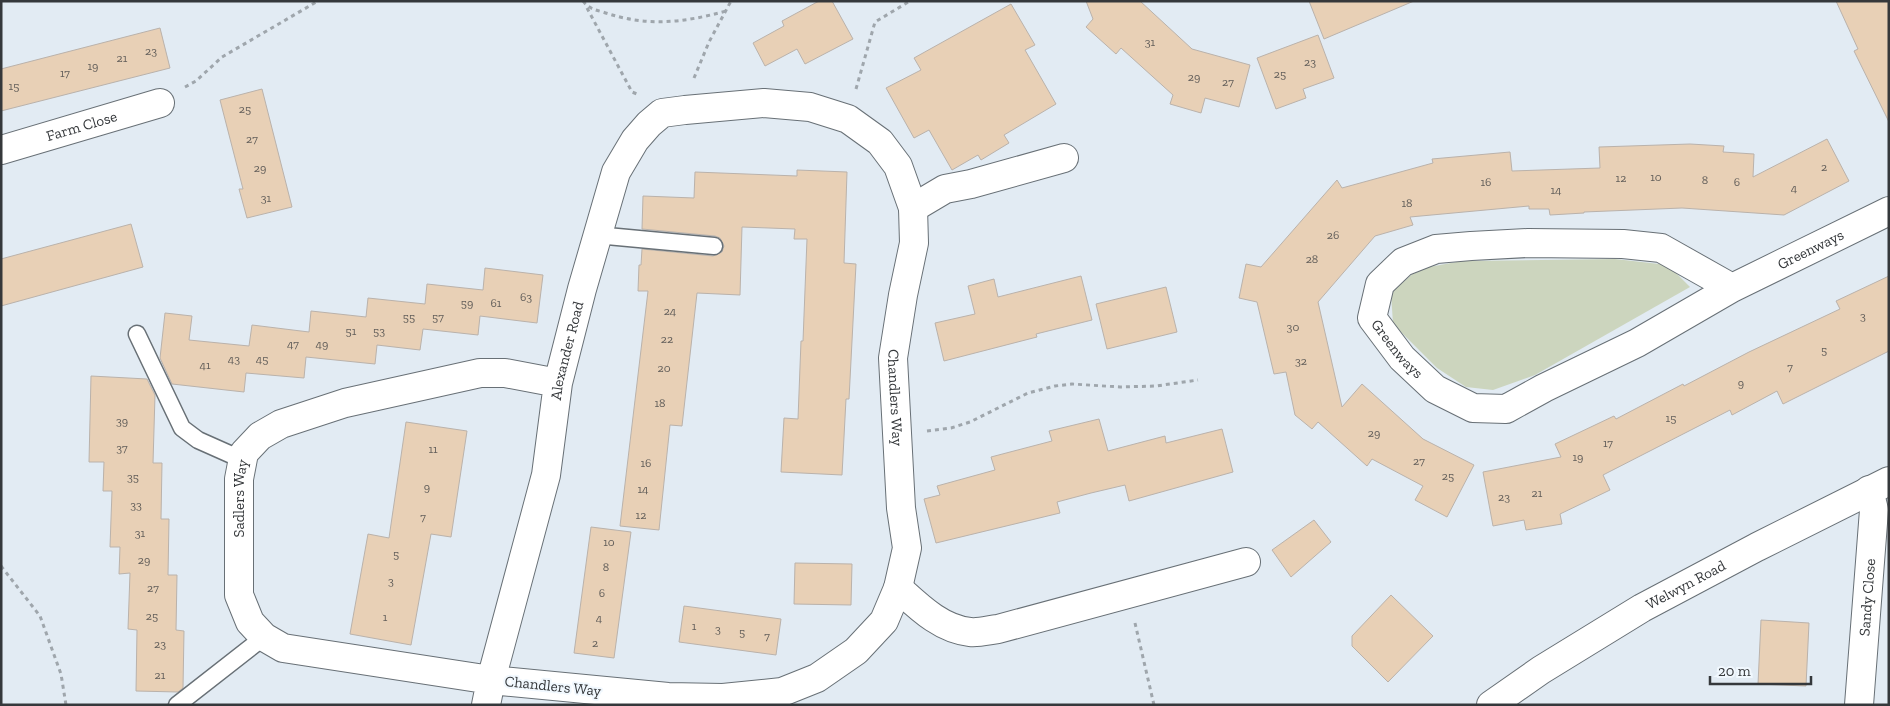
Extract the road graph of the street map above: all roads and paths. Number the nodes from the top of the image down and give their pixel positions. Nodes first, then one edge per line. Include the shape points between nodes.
1 (318, 1) edge
2 (583, 1) edge
3 (732, 1) edge
4 (910, 1) edge
5 (586, 6) junction
6 (726, 11) junction
7 (632, 92) dead end
8 (160, 102) joint
9 (764, 103) joint
10 (685, 110) junction
11 (848, 119) junction
12 (1, 150) edge
13 (1064, 158) dead end
14 (913, 208) junction
15 (1889, 211) edge
16 (596, 236) junction
17 (714, 246) dead end
18 (1732, 288) junction
19 (137, 334) dead end
20 (1198, 380) dead end
21 (558, 384) junction
22 (897, 434) junction
23 (243, 460) junction
24 (1879, 486) edge
25 (1246, 562) dead end
26 (1, 566) edge
27 (898, 588) junction
28 (1128, 594) junction
29 (264, 638) junction
30 (488, 692) edge
31 (66, 705) edge
32 (177, 705) edge
33 (1154, 705) edge
34 (1491, 705) edge
35 (1860, 705) edge

1 - 8 path via 222,57 196,81
2 - 5 path
3 - 6 path
4 - 11 path via 875,22
5 - 6 path via 611,15 666,23 695,20
5 - 7 path
6 - 10 path via 709,42
8 - 12 street, Farm Close
9 - 10 street, Alexander Road
9 - 11 street, Chandlers Way via 810,106
10 - 16 street, Alexander Road via 662,113 635,140 616,172
11 - 14 street, Chandlers Way via 880,142 898,166
13 - 14 street via 945,189
14 - 22 street, Chandlers Way via 914,243 893,358
15 - 18 street, Greenways
16 - 17 lane
16 - 21 street, Alexander Road
18 - 18 street, Greenways via 1637,343 1506,409 1473,408 1435,389 1402,358 1372,318 1380,284 1403,262 1436,249 1471,246 1528,243 1623,244 1661,248
19 - 23 lane via 182,428 198,440
20 - 22 path via 1147,386 1055,386 1028,393 951,428
21 - 23 street, Sadlers Way via 495,372 345,403 281,424 260,436 244,453
21 - 30 street, Alexander Road via 546,475
22 - 27 street, Chandlers Way via 907,548
23 - 29 street, Sadlers Way via 239,479 239,595 250,622
24 - 34 street, Welwyn Road via 1642,608
24 - 35 street, Sandy Close via 1874,510
25 - 28 street
26 - 31 path via 40,616 61,674
27 - 28 street via 946,626 971,632 998,629
27 - 30 street, Chandlers Way via 884,621 856,651 817,678 782,692 723,698
28 - 33 path
29 - 30 street, Sadlers Way via 283,648
29 - 32 lane

